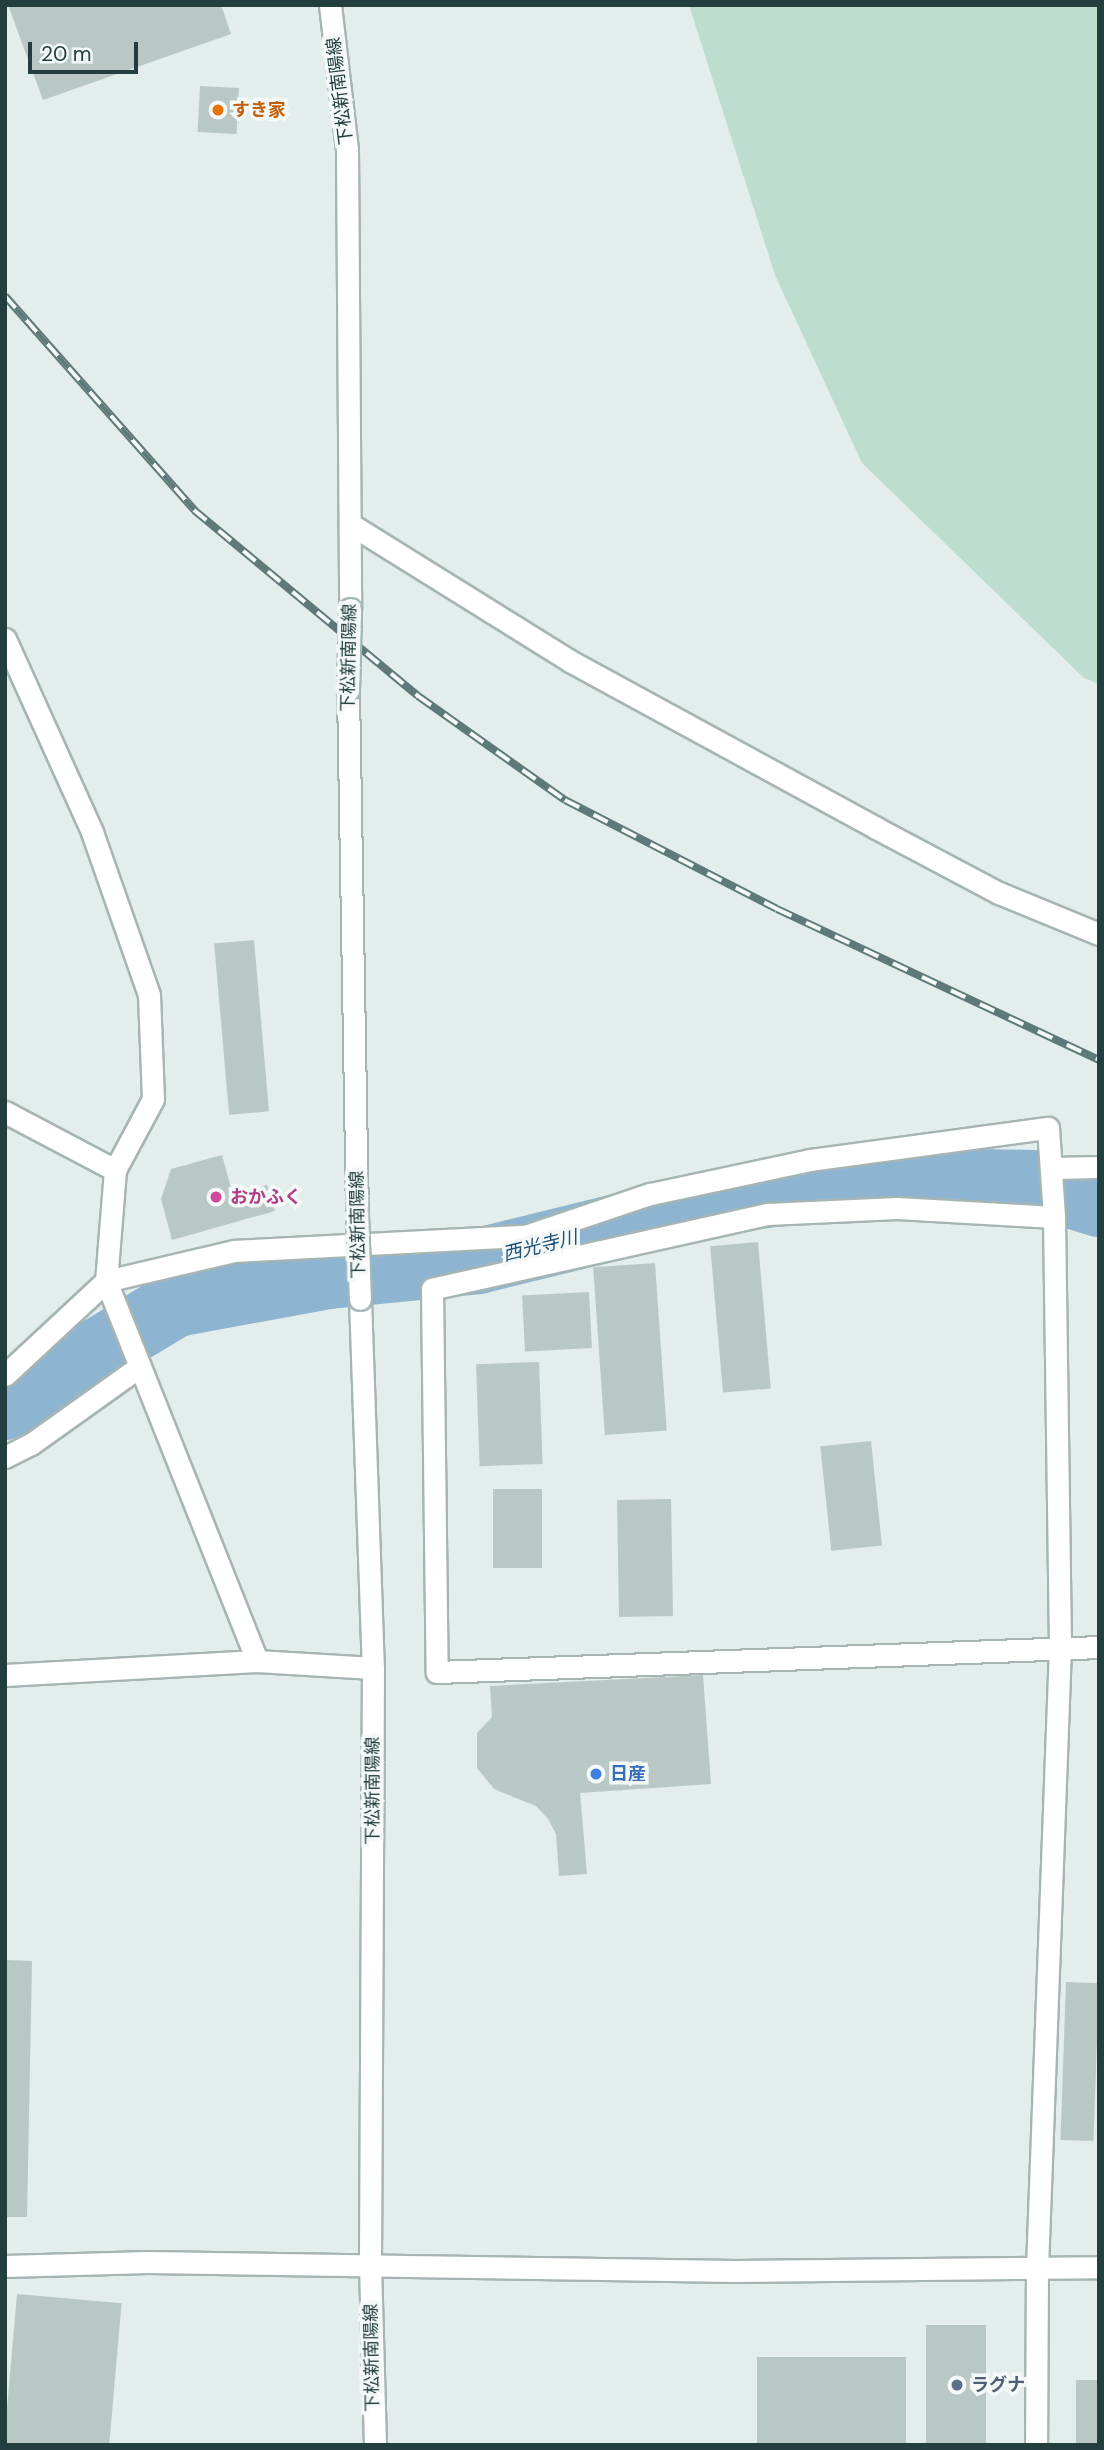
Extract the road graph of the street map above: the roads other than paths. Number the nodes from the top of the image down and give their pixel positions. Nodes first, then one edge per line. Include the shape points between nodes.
1 (330, 5) edge
2 (350, 524) junction
3 (5, 639) edge
4 (1099, 934) edge
5 (5, 1112) edge
6 (1099, 1167) edge
7 (1052, 1168) junction
8 (115, 1170) junction
9 (1054, 1217) junction
10 (106, 1281) junction
11 (139, 1367) junction
12 (5, 1375) edge
13 (5, 1457) edge
14 (1060, 1647) junction
15 (1099, 1647) edge
16 (257, 1661) junction
17 (373, 1668) junction
18 (5, 1675) edge
19 (370, 2265) junction
20 (5, 2266) edge
21 (1037, 2267) junction
22 (1099, 2267) edge
23 (375, 2445) edge
24 (1036, 2445) edge

1 - 2 street, 下松新南陽線 via 347,149
2 - 4 street via 570,661 999,893
2 - 17 street, 下松新南陽線, bridge via 348,690 357,1215
3 - 8 street via 92,832 149,995 153,1098
5 - 8 street
6 - 7 street
7 - 9 street
7 - 10 street via 1048,1128 810,1160 650,1194 525,1236 234,1251
8 - 10 street
9 - 14 street
9 - 14 street via 897,1208 767,1214 432,1289 437,1672
10 - 11 street
10 - 12 street
11 - 13 street via 31,1444
11 - 16 street
14 - 15 street
14 - 21 street
16 - 17 street
16 - 18 street
17 - 19 street, 下松新南陽線
19 - 20 street via 148,2262
19 - 21 street via 736,2271
19 - 23 street, 下松新南陽線
21 - 22 street
21 - 24 street

